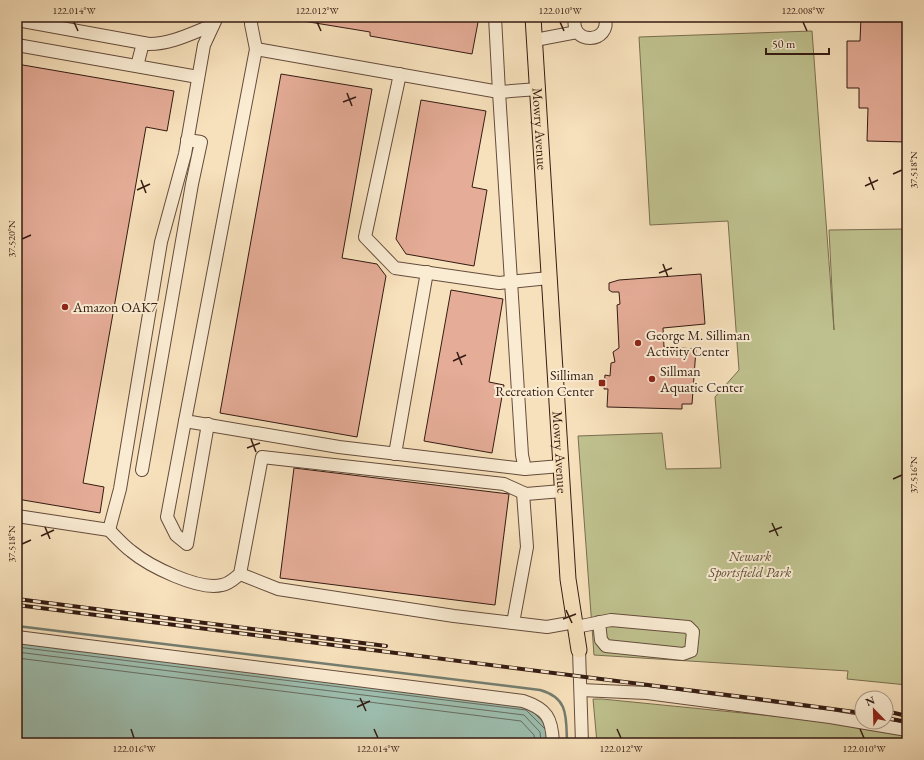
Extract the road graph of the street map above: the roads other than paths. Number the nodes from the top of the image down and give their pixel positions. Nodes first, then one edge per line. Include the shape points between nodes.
1 (252, 17) edge
2 (495, 17) edge
3 (533, 17) edge
4 (575, 17) edge
5 (605, 17) edge
6 (17, 20) edge
7 (215, 21) edge
8 (577, 32) junction
9 (535, 40) junction
10 (143, 43) junction
11 (17, 45) edge
12 (256, 49) junction
13 (137, 66) junction
14 (400, 74) junction
15 (198, 77) junction
16 (538, 90) junction
17 (499, 92) junction
18 (187, 140) junction
19 (427, 272) junction
20 (549, 278) junction
21 (512, 282) junction
22 (184, 421) junction
23 (208, 424) junction
24 (395, 454) junction
25 (561, 466) junction
26 (524, 469) junction
27 (142, 470) dead end
28 (562, 491) junction
29 (523, 493) junction
30 (17, 516) edge
31 (109, 530) junction
32 (240, 574) junction
33 (600, 622) junction
34 (513, 623) junction
35 (576, 624) junction
36 (17, 637) edge
37 (579, 650) joint
38 (581, 690) junction
39 (907, 730) edge
40 (553, 743) edge
41 (582, 743) edge

1 - 12 street
2 - 17 street
3 - 9 main road, Mowry Avenue
4 - 8 street
5 - 8 street via 604,31 596,38 585,38
6 - 10 street
7 - 10 street via 175,40 159,44
7 - 15 street via 204,45
8 - 9 street
9 - 16 main road, Mowry Avenue
10 - 13 street
11 - 13 street
12 - 14 street
12 - 22 street
13 - 15 street
14 - 17 street
14 - 19 street via 365,237 396,268
15 - 18 street
16 - 17 street
16 - 20 main road, Mowry Avenue
17 - 21 street
18 - 27 street via 201,142
18 - 31 street via 161,242 120,489
19 - 21 street via 499,283
19 - 24 street
20 - 21 street
20 - 25 main road, Mowry Avenue
21 - 26 street
22 - 23 street
22 - 23 street via 167,517 176,535 187,544
23 - 24 street
24 - 26 street
25 - 26 street
25 - 28 main road, Mowry Avenue
28 - 29 street
28 - 35 main road, Mowry Avenue via 568,579
29 - 32 street via 504,484 262,457
29 - 34 street via 527,547
30 - 31 street
31 - 32 street via 132,552 183,579 208,585 222,585
32 - 34 street via 278,588
33 - 33 street via 611,620 688,627 693,632 691,651 683,654 606,646 601,640
33 - 35 street
34 - 35 street via 547,627
35 - 37 main road, Mowry Avenue
36 - 40 street via 523,701 535,705 550,720
37 - 38 street, Mowry Avenue
38 - 39 street via 647,693 830,717
38 - 41 street, Mowry Avenue

